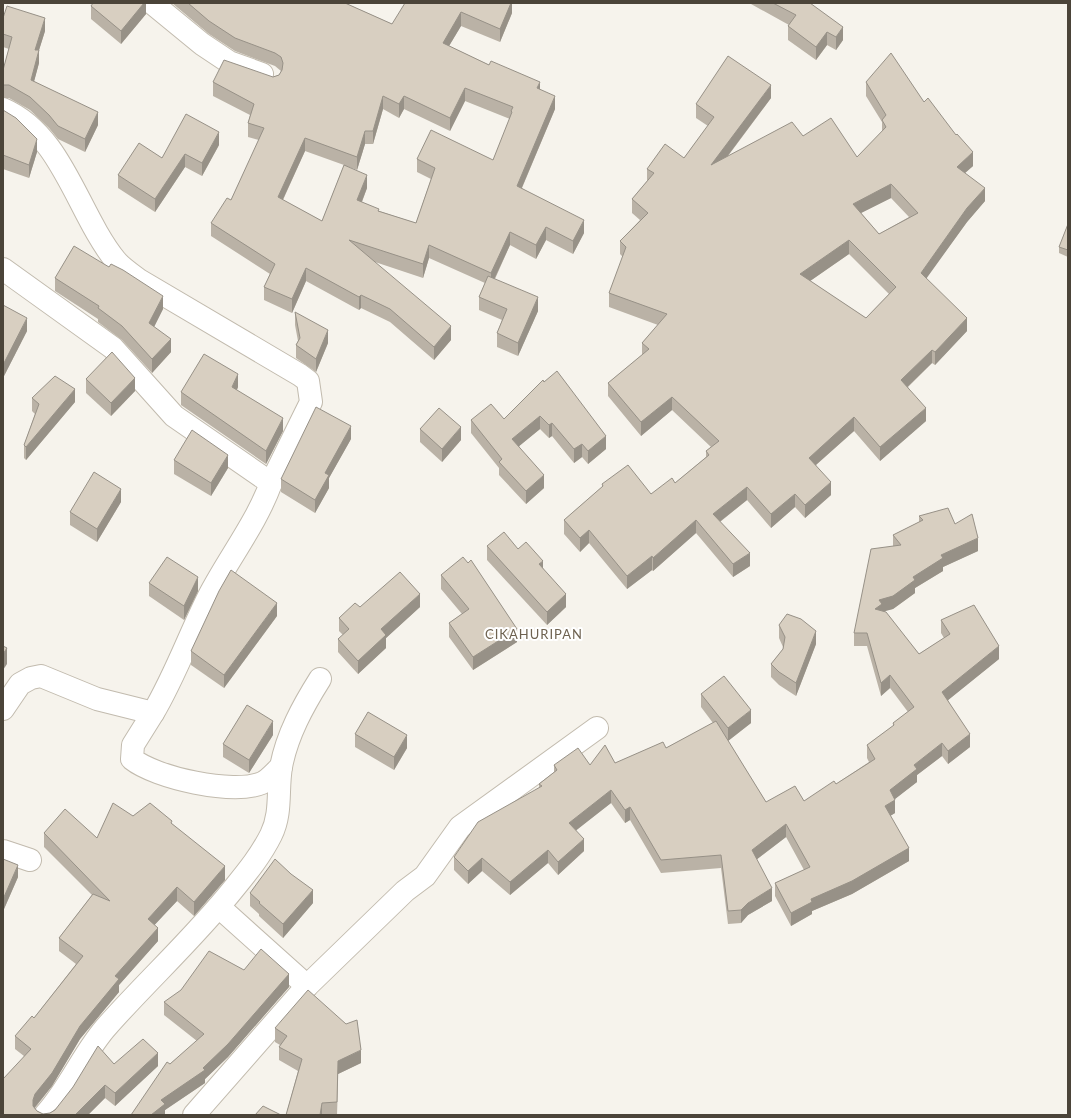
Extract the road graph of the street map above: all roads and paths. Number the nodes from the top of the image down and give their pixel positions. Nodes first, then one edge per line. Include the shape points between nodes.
1 (152, 3) edge
2 (271, 78) edge
3 (3, 110) edge
4 (3, 269) edge
5 (271, 483) junction
6 (320, 679) dead end
7 (3, 709) edge
8 (153, 713) junction
9 (597, 728) dead end
10 (281, 767) junction
11 (3, 851) edge
12 (30, 860) dead end
13 (219, 907) junction
14 (307, 986) junction
15 (45, 1115) edge
16 (194, 1115) edge

1 - 2 street via 202,44 229,62
3 - 5 street via 18,116 33,128 49,147 116,262 139,280 308,381 311,402
4 - 5 street via 113,348 174,416
5 - 8 street via 208,598 182,659
6 - 10 street via 304,703 290,736
7 - 8 street via 20,684 41,676 97,699
8 - 10 street via 133,745 132,759 141,766 202,784 246,787 263,783
9 - 14 street via 460,827 425,876 405,891
10 - 13 street via 280,798 275,825 260,856
11 - 12 street
13 - 14 street
13 - 15 street via 106,1027 61,1096
14 - 16 street

